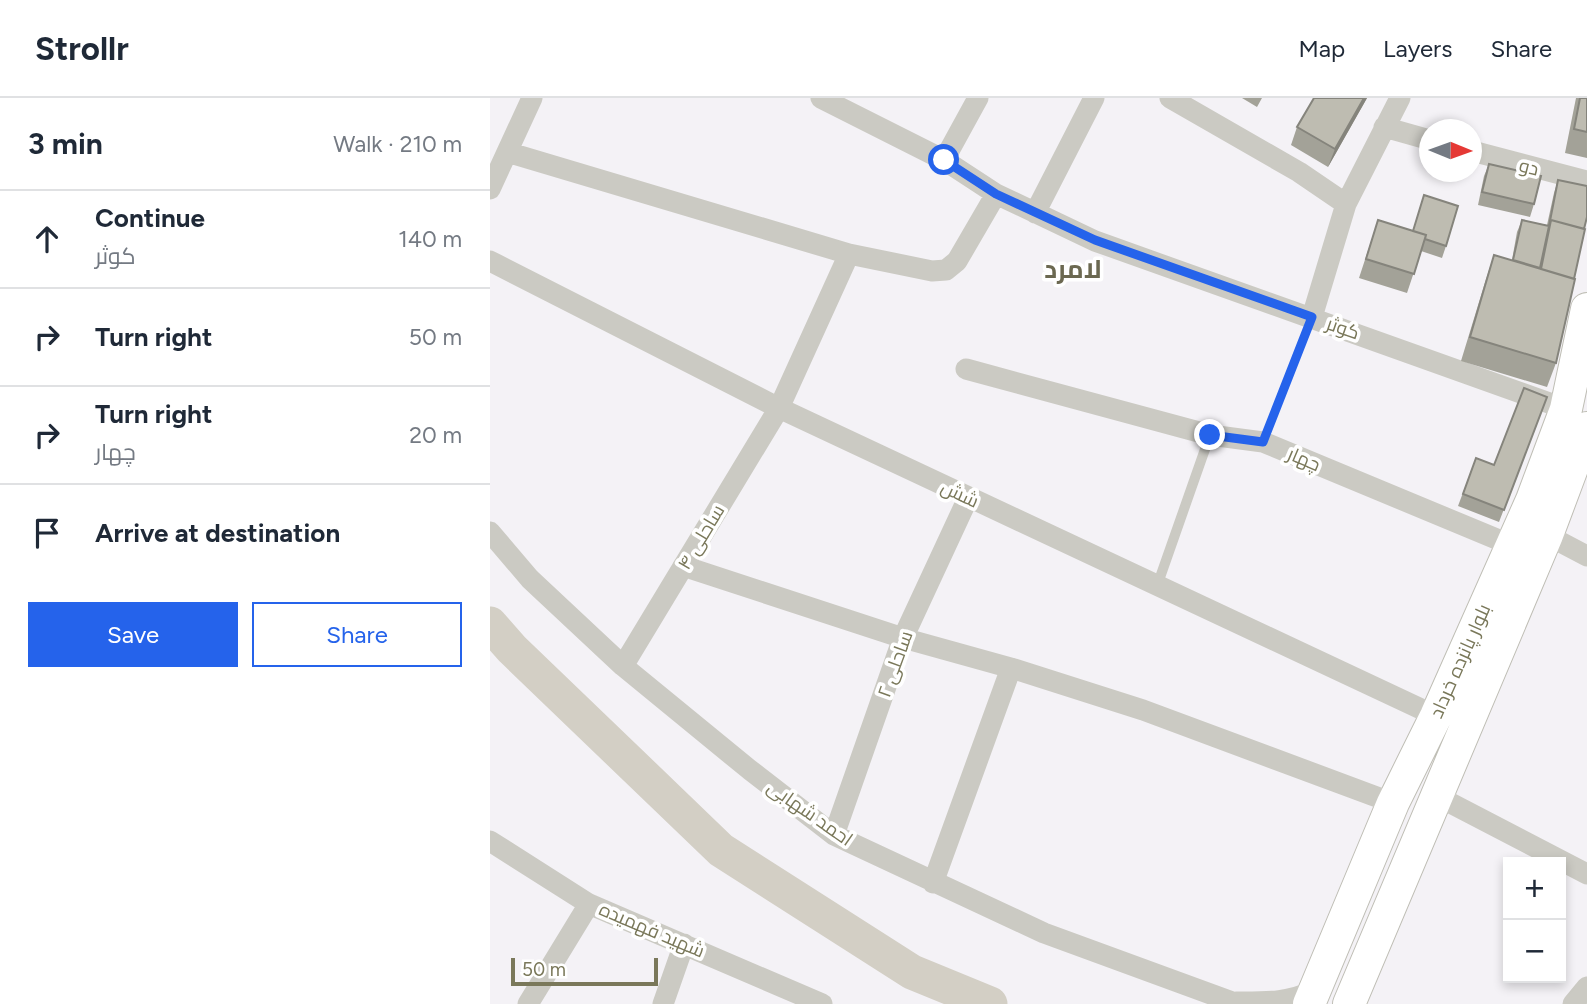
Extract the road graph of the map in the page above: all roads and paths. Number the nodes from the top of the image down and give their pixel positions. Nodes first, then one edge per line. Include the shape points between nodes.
1 (532, 98) edge
2 (821, 98) edge
3 (978, 98) edge
4 (1094, 98) edge
5 (1170, 98) edge
6 (1400, 98) edge
7 (1384, 127) junction
8 (1419, 137) edge
9 (507, 152) junction
10 (1482, 154) edge
11 (944, 160) junction
12 (1587, 181) edge
13 (490, 189) edge
14 (996, 194) junction
15 (1346, 204) junction
16 (1035, 213) junction
17 (849, 254) junction
18 (490, 261) edge
19 (1587, 309) edge
20 (1312, 317) junction
21 (966, 369) dead end
22 (779, 408) junction
23 (1577, 418) edge
24 (1210, 435) junction
25 (1263, 442) junction
26 (968, 498) junction
27 (490, 532) edge
28 (1547, 535) junction
29 (1511, 545) junction
30 (1587, 555) edge
31 (684, 566) junction
32 (1157, 586) junction
33 (903, 638) junction
34 (623, 666) junction
35 (1011, 668) junction
36 (1436, 716) junction
37 (1437, 796) junction
38 (1393, 803) junction
39 (834, 835) junction
40 (490, 842) edge
41 (1587, 874) edge
42 (933, 883) junction
43 (589, 904) junction
44 (684, 944) junction
45 (1587, 987) edge
46 (1312, 997) edge
47 (1356, 1001) edge
48 (1237, 1003) edge
49 (528, 1004) edge
50 (663, 1004) edge
51 (822, 1004) edge
52 (1573, 1004) edge

1 - 9 street
2 - 11 street, کوثر
3 - 11 street
4 - 16 street
5 - 15 street
6 - 7 street
7 - 8 street
7 - 15 street
9 - 13 street
9 - 17 street
10 - 12 street, دو
11 - 14 street, کوثر
14 - 16 street, کوثر
14 - 17 street via 957,261 946,270
15 - 20 street
16 - 20 street, کوثر via 1095,240
17 - 22 street, ساحلی ۴
18 - 22 street, شش
19 - 23 main road, بلوار پانزده خرداد
20 - 23 street, کوثر
20 - 25 path
21 - 24 street, چهار
22 - 26 street, شش
22 - 31 street, ساحلی ۴
23 - 28 main road, بلوار پانزده خرداد
23 - 29 main road, بلوار پانزده خرداد
24 - 25 street, چهار
24 - 32 lane
25 - 29 street, چهار
26 - 32 street, شش
26 - 33 street, ساحلی ۲
27 - 34 street, احمد شهابی via 530,579
28 - 30 street
28 - 37 main road, بلوار پانزده خرداد
29 - 36 main road, بلوار پانزده خرداد
31 - 33 street
31 - 34 street, ساحلی ۴
32 - 36 street, شش
33 - 35 street
33 - 39 street, ساحلی ۲
34 - 39 street, احمد شهابی
35 - 38 street via 1143,710
35 - 42 street
36 - 38 main road, بلوار پانزده خرداد
37 - 41 street
37 - 47 main road, بلوار پانزده خرداد
38 - 46 main road, بلوار پانزده خرداد
39 - 42 street, احمد شهابی
40 - 43 street, شهید فهمیده
42 - 48 street, احمد شهابی via 1044,933
43 - 44 street, شهید فهمیده
43 - 49 street
44 - 50 street
44 - 51 street, شهید فهمیده
45 - 52 street
46 - 48 street, احمد شهابی

